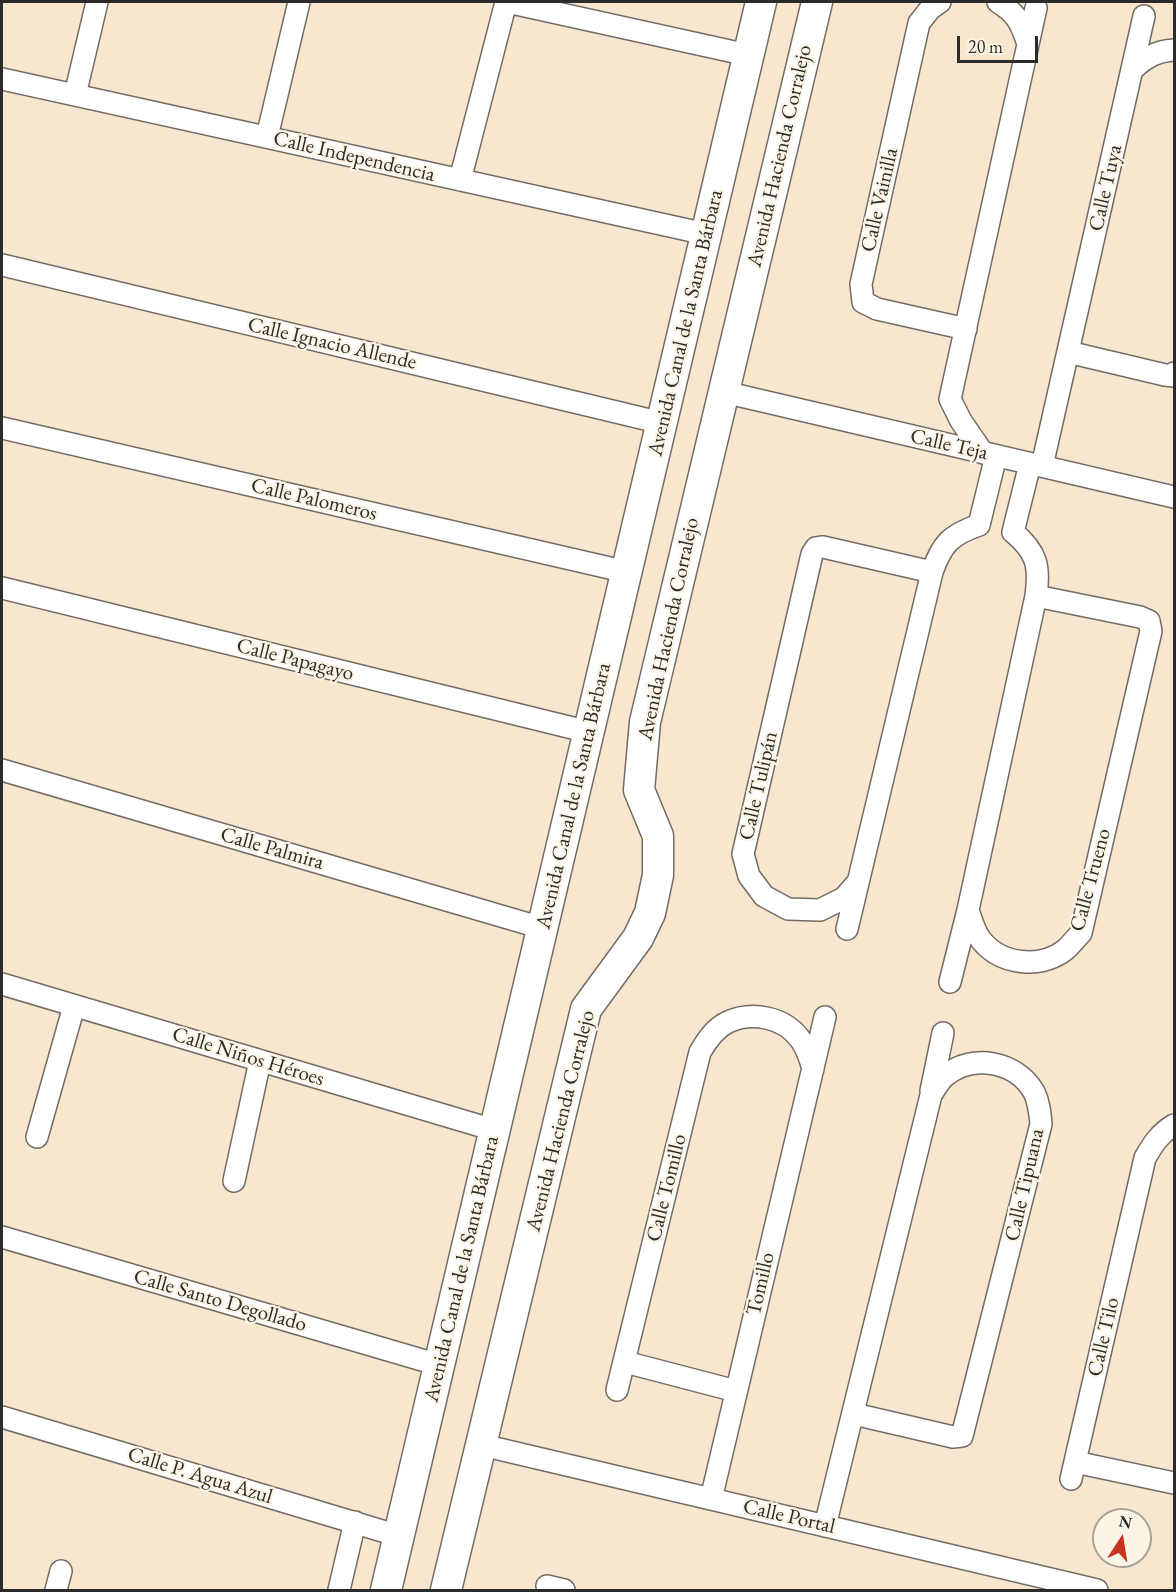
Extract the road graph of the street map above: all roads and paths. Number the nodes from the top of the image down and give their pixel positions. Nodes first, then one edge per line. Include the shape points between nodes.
1 (97, 2) edge
2 (299, 2) edge
3 (506, 2) edge
4 (761, 2) edge
5 (817, 2) edge
6 (940, 2) edge
7 (998, 2) edge
8 (1036, 8) dead end
9 (1144, 16) dead end
10 (1027, 41) junction
11 (1174, 50) edge
12 (748, 55) junction
13 (1133, 69) junction
14 (2, 79) edge
15 (75, 95) junction
16 (267, 137) junction
17 (460, 180) junction
18 (706, 234) junction
19 (2, 266) edge
20 (966, 329) junction
21 (1068, 352) junction
22 (1174, 373) edge
23 (724, 392) junction
24 (662, 423) junction
25 (2, 428) edge
26 (989, 454) junction
27 (1036, 465) junction
28 (1174, 498) edge
29 (627, 572) junction
30 (932, 572) junction
31 (2, 588) edge
32 (1036, 596) junction
33 (589, 732) junction
34 (2, 770) edge
35 (858, 882) junction
36 (968, 910) junction
37 (542, 928) junction
38 (847, 929) dead end
39 (950, 982) dead end
40 (2, 984) edge
41 (74, 1006) junction
42 (825, 1017) dead end
43 (943, 1033) dead end
44 (260, 1061) junction
45 (813, 1069) junction
46 (931, 1095) junction
47 (1174, 1125) edge
48 (494, 1130) junction
49 (37, 1137) dead end
50 (234, 1181) dead end
51 (2, 1237) edge
52 (625, 1362) junction
53 (440, 1365) junction
54 (617, 1390) dead end
55 (736, 1391) junction
56 (854, 1414) junction
57 (2, 1417) edge
58 (482, 1444) junction
59 (1174, 1483) edge
60 (711, 1499) junction
61 (355, 1522) junction
62 (825, 1526) junction
63 (399, 1536) junction
64 (339, 1590) edge
65 (386, 1590) edge
66 (447, 1590) edge
67 (1097, 1590) edge

1 - 15 street
2 - 16 street
3 - 12 street
3 - 17 street
4 - 12 main road, Avenida Canal de la Santa Bárbara
5 - 23 main road, Avenida Hacienda Corralejo
6 - 20 street, Calle Vainilla via 919,23 861,284 863,302 877,309
7 - 10 street via 1012,10
8 - 10 street
9 - 13 street, Calle Tuya
10 - 20 street
11 - 13 street via 1161,51
12 - 18 main road, Avenida Canal de la Santa Bárbara
13 - 21 street, Calle Tuya
14 - 15 street, Calle Independencia
15 - 16 street, Calle Independencia
16 - 17 street, Calle Independencia
17 - 18 street, Calle Independencia
18 - 24 main road, Avenida Canal de la Santa Bárbara
19 - 24 street, Calle Ignacio Allende
20 - 26 street via 950,399 961,421
21 - 22 street via 1165,375
21 - 27 street, Calle Tuya
23 - 26 street, Calle Teja
23 - 58 main road, Avenida Hacienda Corralejo via 645,722 639,790 658,836 658,874 650,913 638,938 586,1009
24 - 29 main road, Avenida Canal de la Santa Bárbara
25 - 29 street, Calle Palomeros
26 - 27 street, Calle Teja
26 - 30 street via 979,525 948,540
27 - 28 street, Calle Teja
27 - 32 street via 1013,532 1034,554 1039,573
29 - 33 main road, Avenida Canal de la Santa Bárbara
30 - 35 street
30 - 35 street, Calle Tulipán via 823,547 812,554 743,854 749,876 764,896 788,909 820,910 844,898
31 - 33 street, Calle Papagayo
32 - 36 street
32 - 36 street, Calle Trueno via 1140,617 1149,621 1151,631 1081,933 1054,957 1031,963 1015,961 996,954 982,941
33 - 37 main road, Avenida Canal de la Santa Bárbara
34 - 37 street, Calle Palmira
35 - 38 street
36 - 39 street
37 - 48 main road, Avenida Canal de la Santa Bárbara
40 - 41 street, Calle Niños Héroes
41 - 44 street, Calle Niños Héroes
41 - 49 street
42 - 45 street, Tomillo
43 - 46 street
44 - 48 street, Calle Niños Héroes
44 - 50 street
45 - 52 street, Calle Tomillo via 800,1037 778,1021 747,1017 728,1022 707,1040 700,1052
45 - 55 street, Tomillo
46 - 56 street, Calle Tipuana
46 - 56 street, Calle Tipuana via 944,1077 963,1065 1003,1065 1019,1074 1035,1093 1041,1124 962,1437
47 - 59 street, Calle Tilo via 1154,1142 1145,1158 1073,1470
48 - 53 main road, Avenida Canal de la Santa Bárbara
51 - 53 street, Calle Santo Degollado
52 - 54 street, Calle Tomillo
52 - 55 street
53 - 63 main road, Avenida Canal de la Santa Bárbara
55 - 60 street, Tomillo
56 - 62 street, Calle Tipuana
57 - 61 street, Calle P. Agua Azul
58 - 60 street, Calle Portal
58 - 66 main road, Avenida Hacienda Corralejo
60 - 62 street, Calle Portal
61 - 63 street, Calle P. Agua Azul
61 - 64 street
62 - 67 street, Calle Portal
63 - 65 main road, Avenida Canal de la Santa Bárbara

